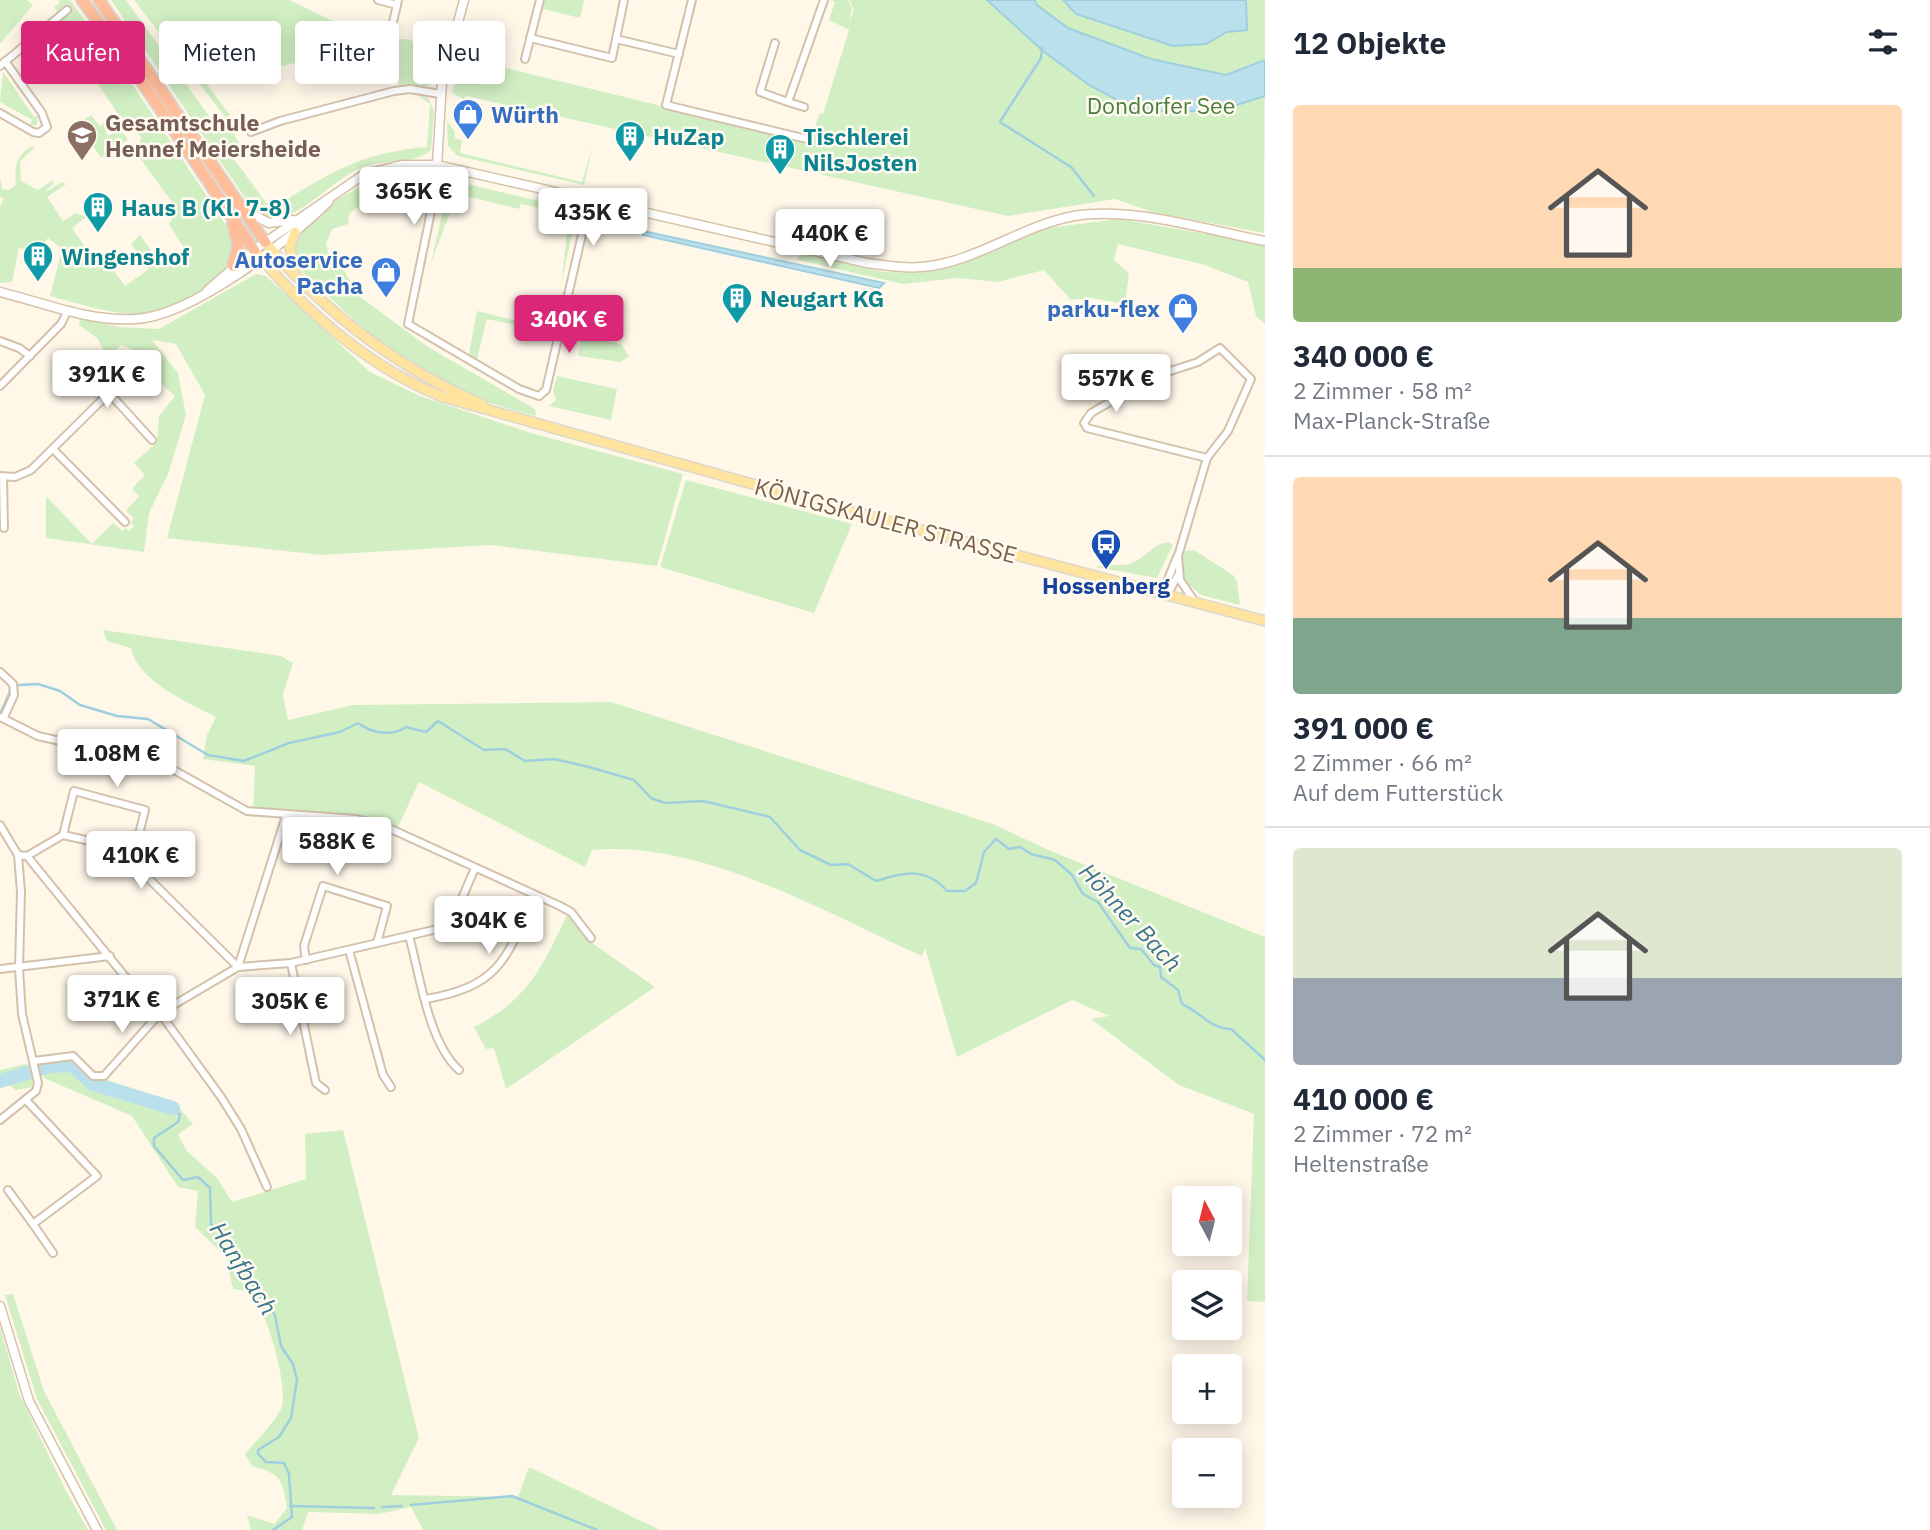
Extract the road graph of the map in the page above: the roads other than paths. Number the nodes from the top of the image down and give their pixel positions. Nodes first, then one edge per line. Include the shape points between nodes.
1 (82, 0) edge
2 (99, 0) edge
3 (378, 0) edge
4 (464, 0) edge
5 (540, 0) edge
6 (624, 0) edge
7 (692, 0) edge
8 (824, 0) edge
9 (398, 2) edge
10 (67, 10) dead end
11 (393, 21) edge
12 (530, 38) junction
13 (616, 39) junction
14 (775, 43) dead end
15 (679, 54) junction
16 (525, 59) dead end
17 (3, 63) edge
18 (440, 94) junction
19 (788, 102) junction
20 (804, 107) dead end
21 (0, 113) edge
22 (251, 132) dead end
23 (807, 139) dead end
24 (437, 165) junction
25 (342, 188) junction
26 (590, 200) junction
27 (242, 209) junction
28 (231, 218) junction
29 (299, 218) junction
30 (295, 232) junction
31 (1265, 241) edge
32 (269, 246) junction
33 (258, 254) junction
34 (233, 266) junction
35 (296, 276) junction
36 (207, 291) junction
37 (0, 292) edge
38 (68, 310) junction
39 (0, 341) edge
40 (30, 356) junction
41 (80, 361) dead end
42 (0, 386) edge
43 (109, 393) junction
44 (507, 416) junction
45 (152, 440) dead end
46 (53, 449) junction
47 (1207, 458) junction
48 (2, 477) edge
49 (125, 522) dead end
50 (4, 528) dead end
51 (1178, 556) junction
52 (1178, 573) junction
53 (1161, 594) junction
54 (1196, 603) junction
55 (1265, 621) edge
56 (0, 672) edge
57 (2, 717) edge
58 (286, 816) junction
59 (0, 825) edge
60 (64, 835) junction
61 (18, 855) junction
62 (27, 856) junction
63 (132, 862) junction
64 (475, 868) junction
65 (533, 896) junction
66 (409, 936) junction
67 (591, 938) dead end
68 (377, 943) junction
69 (349, 950) junction
70 (110, 956) junction
71 (306, 960) junction
72 (291, 963) junction
73 (238, 967) junction
74 (0, 969) edge
75 (19, 969) junction
76 (426, 999) junction
77 (160, 1013) junction
78 (34, 1064) junction
79 (458, 1070) dead end
80 (391, 1087) dead end
81 (325, 1090) dead end
82 (26, 1100) junction
83 (0, 1120) edge
84 (267, 1186) dead end
85 (8, 1190) dead end
86 (33, 1224) junction
87 (53, 1253) dead end
88 (0, 1306) edge
89 (97, 1530) edge

1 - 28 highway
2 - 27 highway
3 - 9 street
4 - 18 main road
5 - 12 street
6 - 13 street
7 - 15 street
8 - 19 street
9 - 11 street
10 - 17 street
12 - 13 street via 612,58
12 - 16 street
13 - 15 street
14 - 19 street via 760,92
15 - 23 street via 666,105
17 - 21 street via 42,113 47,127 33,132
18 - 22 street via 394,91
18 - 24 main road
19 - 20 street
24 - 25 main road via 383,168
24 - 26 main road
24 - 26 street via 408,324 539,397 546,390
25 - 29 main road
25 - 30 main road
26 - 31 main road via 906,268 957,260 1071,217 1126,215
27 - 29 main road via 269,223
27 - 32 highway
28 - 33 highway
28 - 34 highway via 238,246
29 - 32 main road
30 - 32 main road
30 - 35 main road via 290,247
32 - 33 main road
32 - 35 main road, KÖNIGSKAULER STRASSE
33 - 34 main road
33 - 36 main road
33 - 44 main road, KÖNIGSKAULER STRASSE via 342,337 402,379
34 - 36 main road
35 - 44 main road, KÖNIGSKAULER STRASSE via 354,328 439,386
36 - 38 main road via 178,309 145,319 112,319
37 - 38 main road
38 - 40 street via 61,324
39 - 40 street
40 - 42 street
41 - 43 street
43 - 45 street
43 - 46 street
44 - 53 main road, KÖNIGSKAULER STRASSE
46 - 48 street via 27,473
46 - 49 street
47 - 47 street via 1087,428 1084,423 1091,413 1155,376 1199,362 1220,348 1251,379 1228,431
47 - 51 street
48 - 50 street
51 - 52 street
51 - 53 street
52 - 53 street via 1173,586
52 - 54 street
53 - 54 main road, KÖNIGSKAULER STRASSE
54 - 55 main road, KÖNIGSKAULER STRASSE
56 - 57 street via 13,684
57 - 58 street via 38,736 163,764 247,811
58 - 64 street via 369,822
58 - 73 street
59 - 61 street
60 - 62 street
60 - 63 street via 108,845
60 - 63 street via 74,792 145,810
61 - 62 street
61 - 75 street
62 - 70 street
63 - 73 street
64 - 65 street
64 - 66 street via 448,925
65 - 67 street via 571,912
65 - 76 street via 512,948 493,973 456,993
66 - 68 street
66 - 76 street
68 - 69 street
68 - 71 street via 387,906 323,886 304,946
69 - 71 street
69 - 80 street via 383,1075
70 - 75 street
70 - 77 street
71 - 72 street
72 - 73 street
72 - 81 street via 316,1083
73 - 77 street
74 - 75 street
75 - 78 street via 22,1014
76 - 79 street via 437,1037
77 - 78 street via 104,1076 93,1076 73,1056
77 - 84 street via 241,1129
78 - 82 street via 36,1091
82 - 83 street
82 - 86 street via 97,1176
85 - 86 street
86 - 87 street
88 - 89 main road via 29,1401

